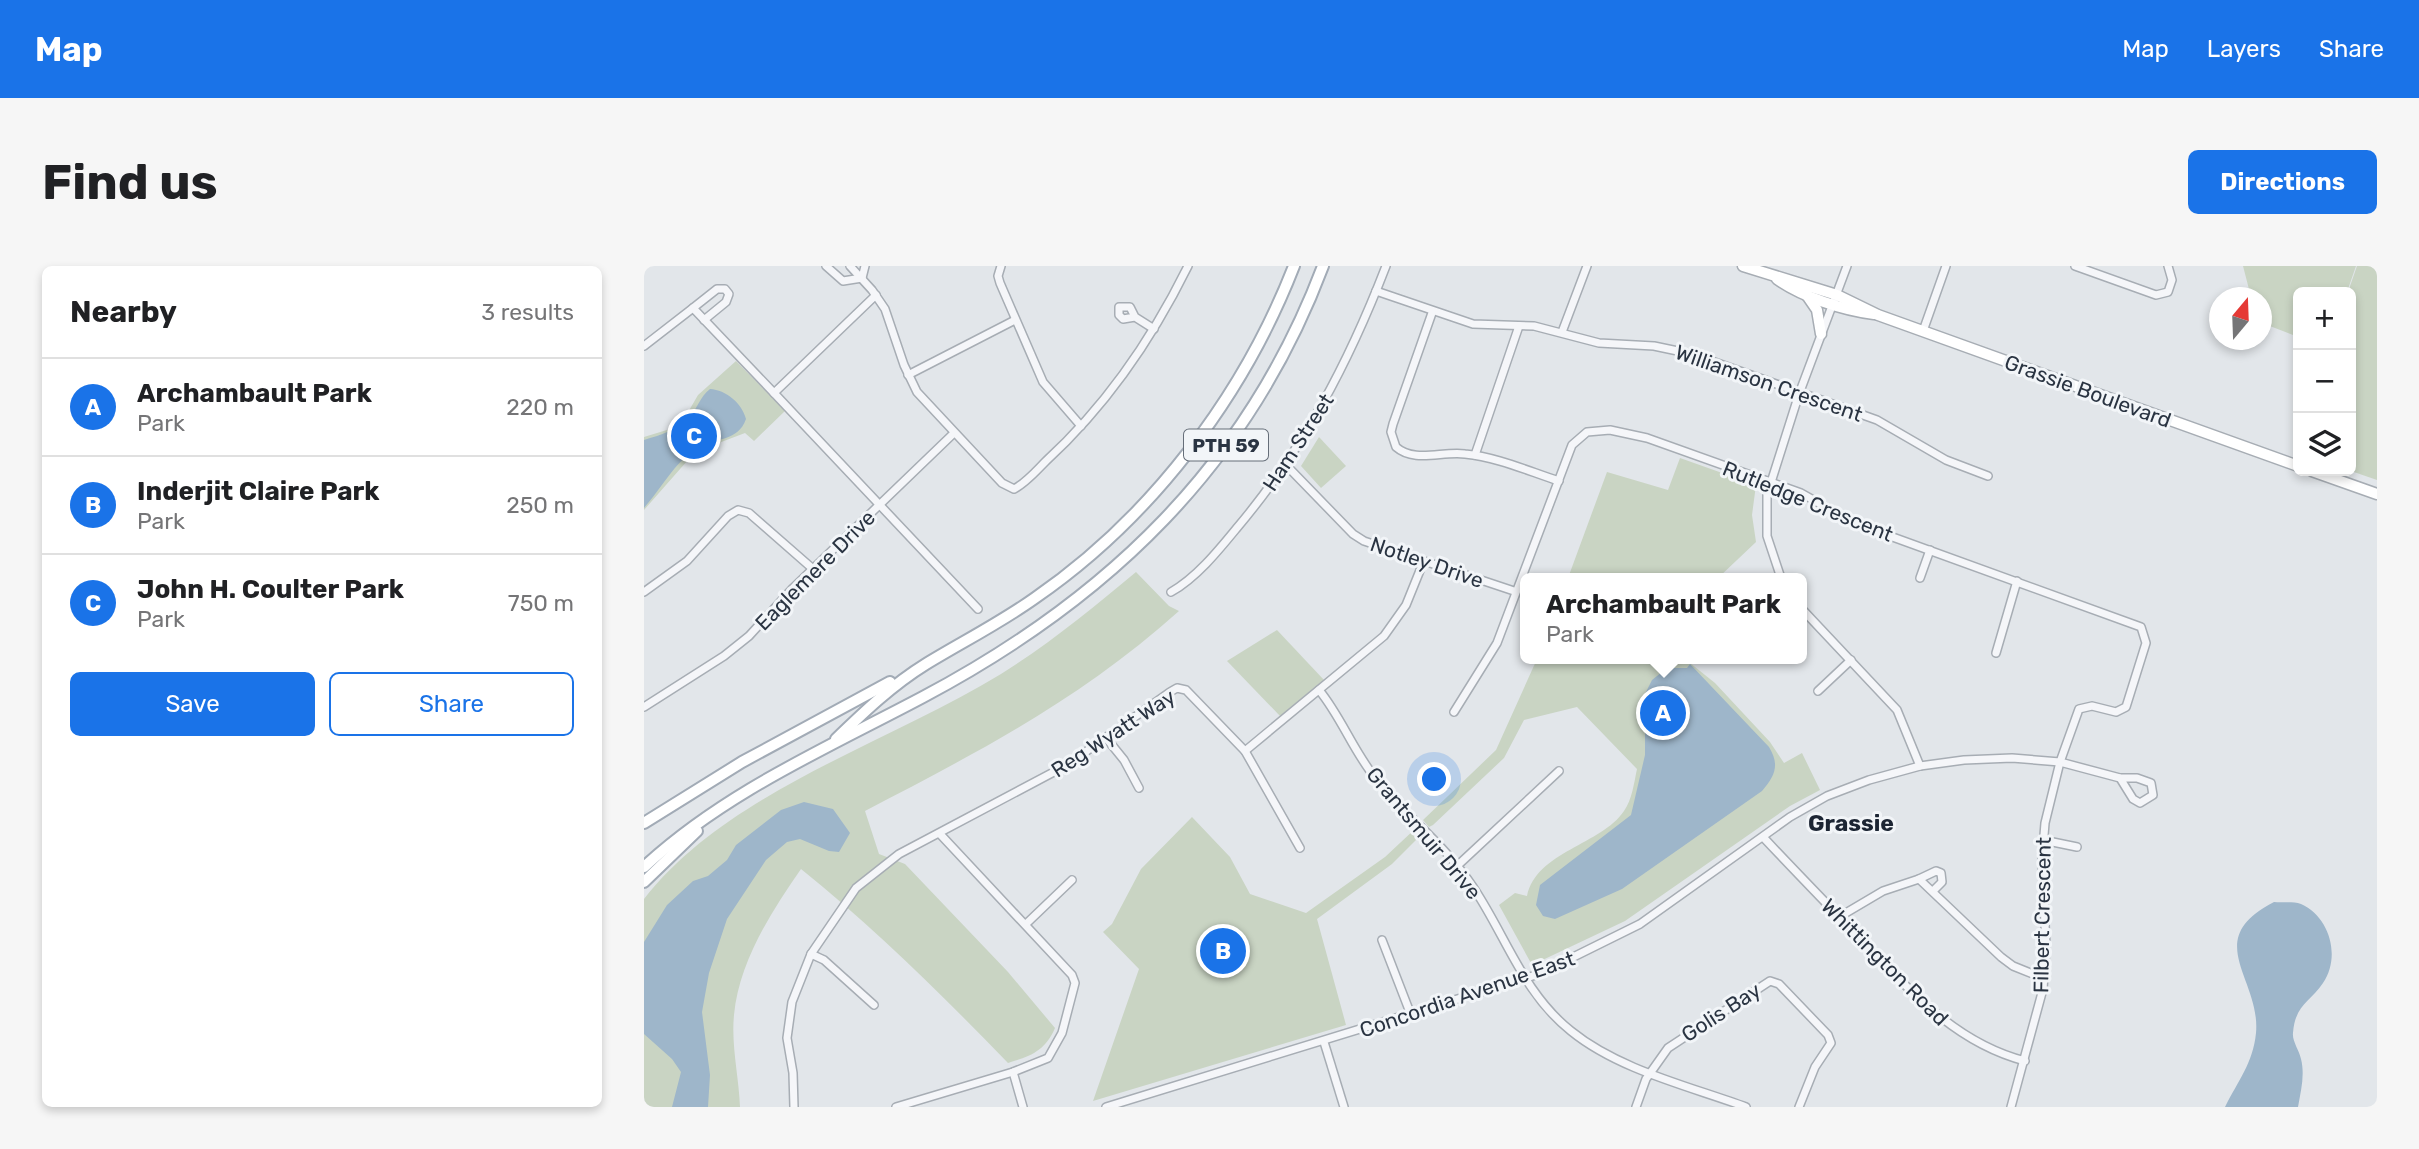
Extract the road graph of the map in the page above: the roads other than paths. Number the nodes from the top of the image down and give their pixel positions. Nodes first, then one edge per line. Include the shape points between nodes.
1 (826, 266) edge
2 (850, 266) edge
3 (865, 266) edge
4 (1001, 266) edge
5 (1188, 266) edge
6 (1294, 266) edge
7 (1323, 266) edge
8 (1386, 266) edge
9 (1587, 266) edge
10 (1743, 266) edge
11 (1847, 266) edge
12 (1946, 266) edge
13 (2075, 266) edge
14 (2168, 266) edge
15 (1773, 277) junction
16 (862, 278) junction
17 (1376, 291) junction
18 (1805, 293) junction
19 (876, 295) junction
20 (1835, 299) junction
21 (693, 308) junction
22 (1432, 313) junction
23 (1135, 317) dead end
24 (704, 320) junction
25 (1015, 320) junction
26 (1518, 326) junction
27 (1154, 329) junction
28 (1923, 331) junction
29 (1562, 332) junction
30 (1821, 334) junction
31 (645, 347) edge
32 (908, 375) junction
33 (774, 393) junction
34 (1799, 394) junction
35 (1081, 426) junction
36 (954, 433) junction
37 (1475, 455) junction
38 (2293, 464) edge
39 (1286, 465) junction
40 (1988, 476) dead end
41 (2326, 476) edge
42 (1559, 481) junction
43 (1770, 482) junction
44 (2377, 494) edge
45 (880, 504) junction
46 (1930, 550) junction
47 (1423, 563) junction
48 (813, 569) junction
49 (1521, 573) edge
50 (1779, 573) edge
51 (1520, 576) edge
52 (1920, 578) dead end
53 (2017, 581) junction
54 (1514, 591) junction
55 (644, 592) edge
56 (1171, 592) dead end
57 (978, 609) dead end
58 (1807, 614) edge
59 (1996, 653) dead end
60 (1851, 660) junction
61 (925, 664) junction
62 (1320, 690) junction
63 (1818, 691) dead end
64 (644, 707) edge
65 (1454, 712) dead end
66 (1107, 739) junction
67 (826, 748) junction
68 (1245, 751) junction
69 (2060, 762) junction
70 (1920, 766) junction
71 (1559, 771) dead end
72 (2120, 778) junction
73 (1139, 788) dead end
74 (732, 799) junction
75 (644, 823) edge
76 (940, 834) junction
77 (1763, 837) junction
78 (2043, 840) junction
79 (2077, 847) dead end
80 (1300, 848) dead end
81 (1457, 866) junction
82 (644, 867) edge
83 (1919, 879) junction
84 (1072, 880) dead end
85 (644, 882) edge
86 (1934, 890) junction
87 (1839, 917) junction
88 (1027, 923) junction
89 (1382, 940) dead end
90 (811, 954) junction
91 (2043, 978) junction
92 (1524, 979) junction
93 (874, 1005) dead end
94 (1411, 1015) junction
95 (1324, 1042) junction
96 (2025, 1061) junction
97 (1013, 1072) junction
98 (1651, 1072) junction
99 (794, 1107) edge
100 (896, 1107) edge
101 (1023, 1107) edge
102 (1106, 1107) edge
103 (1344, 1107) edge
104 (1636, 1107) edge
105 (1746, 1107) edge
106 (1799, 1107) edge
107 (2011, 1107) edge

1 - 16 street via 843,281
2 - 16 street
3 - 16 street
4 - 25 street via 998,276
5 - 27 street
6 - 61 main road, PTH 59 via 1233,386 1142,505 1037,597
7 - 67 main road, PTH 59 via 1286,351 1250,411 1188,495 1137,549 1028,637
8 - 17 street, Ham Street
9 - 29 street
10 - 15 main road, Grassie Boulevard
11 - 20 street
12 - 28 street
13 - 14 street via 2156,295 2168,292 2172,280
15 - 18 main road, Grassie Boulevard
15 - 20 main road, Grassie Boulevard via 1790,279
16 - 19 street
17 - 22 street, Williamson Crescent
17 - 39 street, Ham Street via 1339,377
18 - 20 main road, Grassie Boulevard
18 - 30 main road via 1817,310
19 - 32 street via 889,318
19 - 33 street
20 - 28 main road, Grassie Boulevard via 1858,312
20 - 30 street
21 - 24 street, Eaglemere Drive
21 - 24 street via 717,289 725,289 729,294 726,302
21 - 31 street
22 - 26 street, Williamson Crescent via 1473,324
22 - 37 street via 1393,424 1392,441 1401,452 1415,456
23 - 27 street
24 - 33 street, Eaglemere Drive
25 - 32 street
25 - 35 street via 1043,382
26 - 29 street, Williamson Crescent
26 - 37 street
27 - 35 street
28 - 38 main road, Grassie Boulevard
29 - 34 street, Williamson Crescent via 1600,343 1676,350
30 - 34 street
32 - 36 street via 917,392
33 - 45 street, Eaglemere Drive
34 - 40 street, Williamson Crescent via 1877,420 1946,460
34 - 43 street
35 - 36 street via 1014,489 1002,483
36 - 45 street
37 - 42 street
39 - 47 street, Notley Drive via 1353,534
39 - 56 street, Ham Street via 1225,543
41 - 44 main road
42 - 43 street, Rutledge Crescent via 1580,435 1610,430 1647,438
42 - 49 street, Rutledge Crescent
43 - 46 street, Rutledge Crescent via 1814,499 1854,523
43 - 50 street via 1767,536
45 - 48 street, Eaglemere Drive
45 - 57 street
46 - 52 street
46 - 53 street, Rutledge Crescent
47 - 54 street, Notley Drive
47 - 62 street via 1391,628
48 - 55 street via 749,513 738,510 687,561
48 - 64 street, Eaglemere Drive via 749,636
51 - 54 street, Rutledge Crescent
53 - 59 street
53 - 69 street, Rutledge Crescent via 2134,624 2146,636 2126,707 2116,712 2092,706 2079,709
54 - 65 street, Rutledge Crescent via 1497,643
58 - 60 street
60 - 63 street
60 - 70 street via 1897,710
61 - 67 main road, PTH 59 via 885,693
61 - 75 main road via 760,751
62 - 68 street
62 - 81 street, Grantsmuir Drive via 1378,781
66 - 68 street, Reg Wyatt Way via 1181,688
66 - 73 street
66 - 76 street, Reg Wyatt Way
67 - 74 main road, PTH 59
68 - 80 street, Reg Wyatt Way
69 - 70 street, Concordia Avenue East via 2012,758
69 - 72 street, Concordia Avenue East
69 - 78 street, Filbert Crescent
70 - 77 street, Concordia Avenue East via 1827,796
71 - 81 street
72 - 72 street, Concordia Avenue East via 2140,803 2153,796 2152,785 2145,779
74 - 82 main road, PTH 59
74 - 85 main road
76 - 88 street
76 - 90 street, Reg Wyatt Way via 891,860 856,888
77 - 87 street, Whittington Road
77 - 92 street, Concordia Avenue East via 1640,924
78 - 79 street
78 - 91 street, Filbert Crescent
81 - 92 street, Grantsmuir Drive via 1495,921
83 - 86 street
83 - 86 street via 1941,873 1942,882
83 - 87 street via 1883,891
84 - 88 street
86 - 91 street via 2001,957
87 - 96 street, Whittington Road via 1953,1029 1982,1046
88 - 97 street via 1076,983 1056,1049 1048,1058
89 - 94 street
90 - 93 street via 824,960
90 - 99 street, Reg Wyatt Way via 787,1022
91 - 96 street, Filbert Crescent
92 - 94 street, Concordia Avenue East
92 - 98 street, Grantsmuir Drive via 1546,1009 1588,1044
94 - 95 street, Concordia Avenue East
95 - 102 street, Concordia Avenue East
95 - 103 street
96 - 107 street, Filbert Crescent
97 - 100 street
97 - 101 street
98 - 104 street
98 - 105 street, Grantsmuir Drive
98 - 106 street, Golis Bay via 1681,1036 1770,981 1779,984 1831,1043 1815,1067

